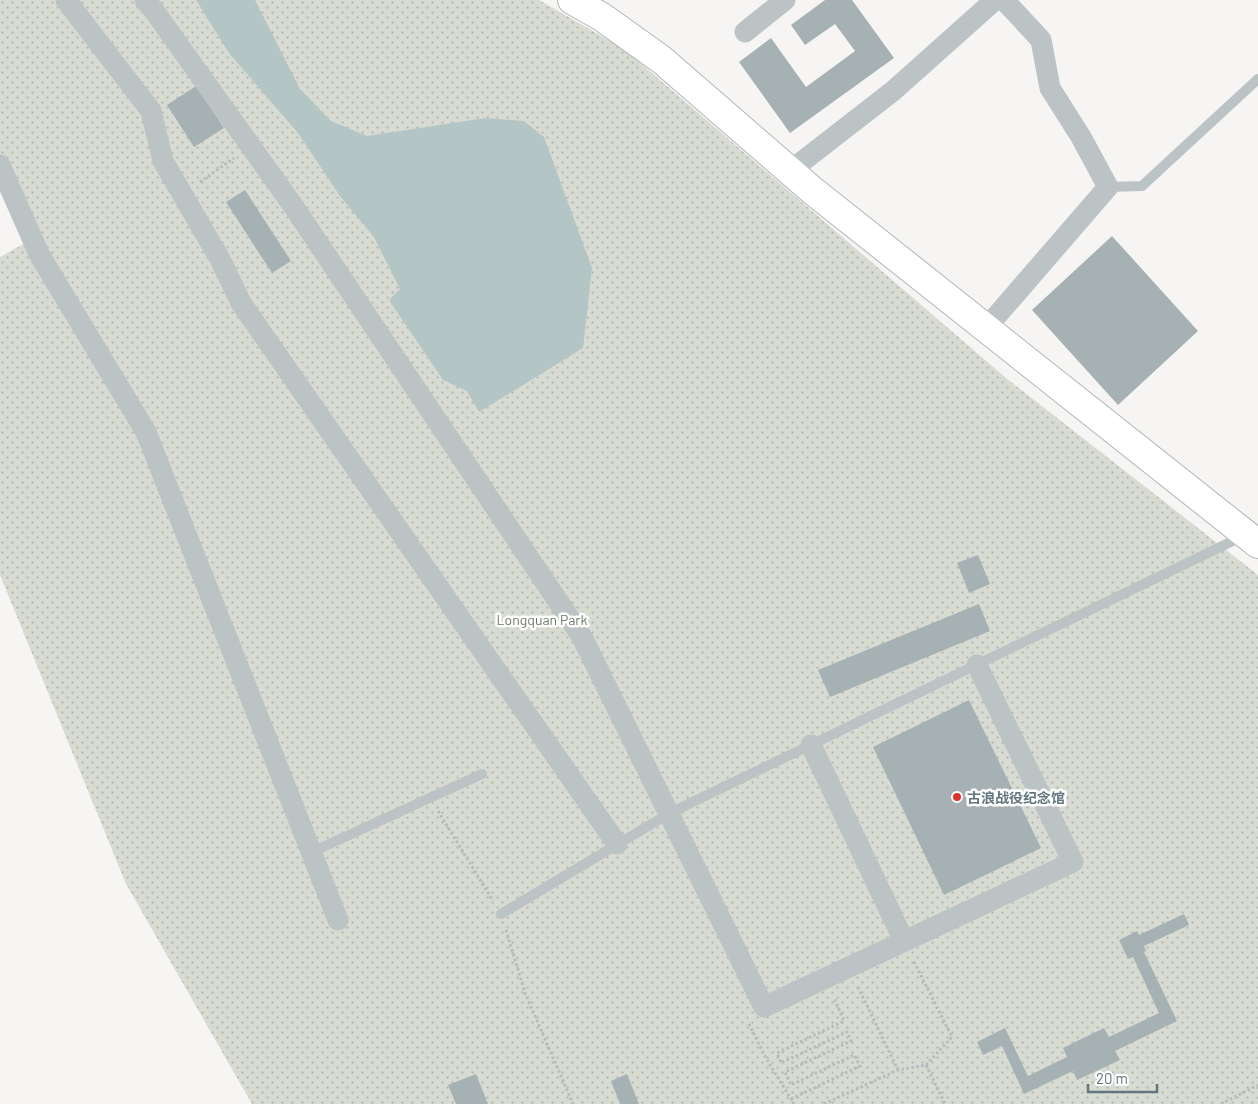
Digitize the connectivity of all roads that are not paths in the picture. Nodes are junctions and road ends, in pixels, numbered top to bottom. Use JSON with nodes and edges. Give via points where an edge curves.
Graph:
{"nodes":[{"id":1,"x":66,"y":0,"type":"edge"},
{"id":2,"x":145,"y":0,"type":"edge"},
{"id":3,"x":572,"y":0,"type":"edge"},
{"id":4,"x":785,"y":0,"type":"edge"},
{"id":5,"x":995,"y":0,"type":"edge"},
{"id":6,"x":1004,"y":0,"type":"edge"},
{"id":7,"x":602,"y":8,"type":"edge"},
{"id":8,"x":744,"y":32,"type":"dead end"},
{"id":9,"x":1258,"y":79,"type":"edge"},
{"id":10,"x":0,"y":165,"type":"edge"},
{"id":11,"x":790,"y":171,"type":"junction"},
{"id":12,"x":1108,"y":188,"type":"junction"},
{"id":13,"x":986,"y":328,"type":"junction"},
{"id":14,"x":1252,"y":539,"type":"edge"},
{"id":15,"x":977,"y":664,"type":"junction"},
{"id":16,"x":810,"y":745,"type":"junction"},
{"id":17,"x":482,"y":774,"type":"dead end"},
{"id":18,"x":670,"y":813,"type":"junction"},
{"id":19,"x":617,"y":844,"type":"junction"},
{"id":20,"x":312,"y":852,"type":"junction"},
{"id":21,"x":501,"y":914,"type":"road end"},
{"id":22,"x":338,"y":920,"type":"dead end"},
{"id":23,"x":904,"y":941,"type":"junction"}],
"edges":[{"from":1,"to":19,"type":"street","via":[[151,111],[163,161],[220,259],[241,303]]},
{"from":2,"to":18,"type":"street","via":[[294,207],[582,637]]},
{"from":3,"to":7,"type":"street"},
{"from":4,"to":8,"type":"street"},
{"from":5,"to":11,"type":"street","via":[[893,91]]},
{"from":6,"to":12,"type":"street","via":[[1042,40],[1050,88]]},
{"from":7,"to":11,"type":"street"},
{"from":9,"to":12,"type":"lane","via":[[1142,186]]},
{"from":10,"to":20,"type":"street","via":[[39,254],[146,432]]},
{"from":11,"to":13,"type":"street"},
{"from":12,"to":13,"type":"street"},
{"from":13,"to":14,"type":"street"},
{"from":14,"to":15,"type":"lane"},
{"from":15,"to":16,"type":"lane"},
{"from":15,"to":23,"type":"street","via":[[1073,862]]},
{"from":16,"to":18,"type":"lane"},
{"from":16,"to":23,"type":"street"},
{"from":17,"to":20,"type":"lane"},
{"from":18,"to":19,"type":"lane"},
{"from":18,"to":23,"type":"street","via":[[764,1007]]},
{"from":19,"to":21,"type":"lane"},
{"from":20,"to":22,"type":"street"}]}
